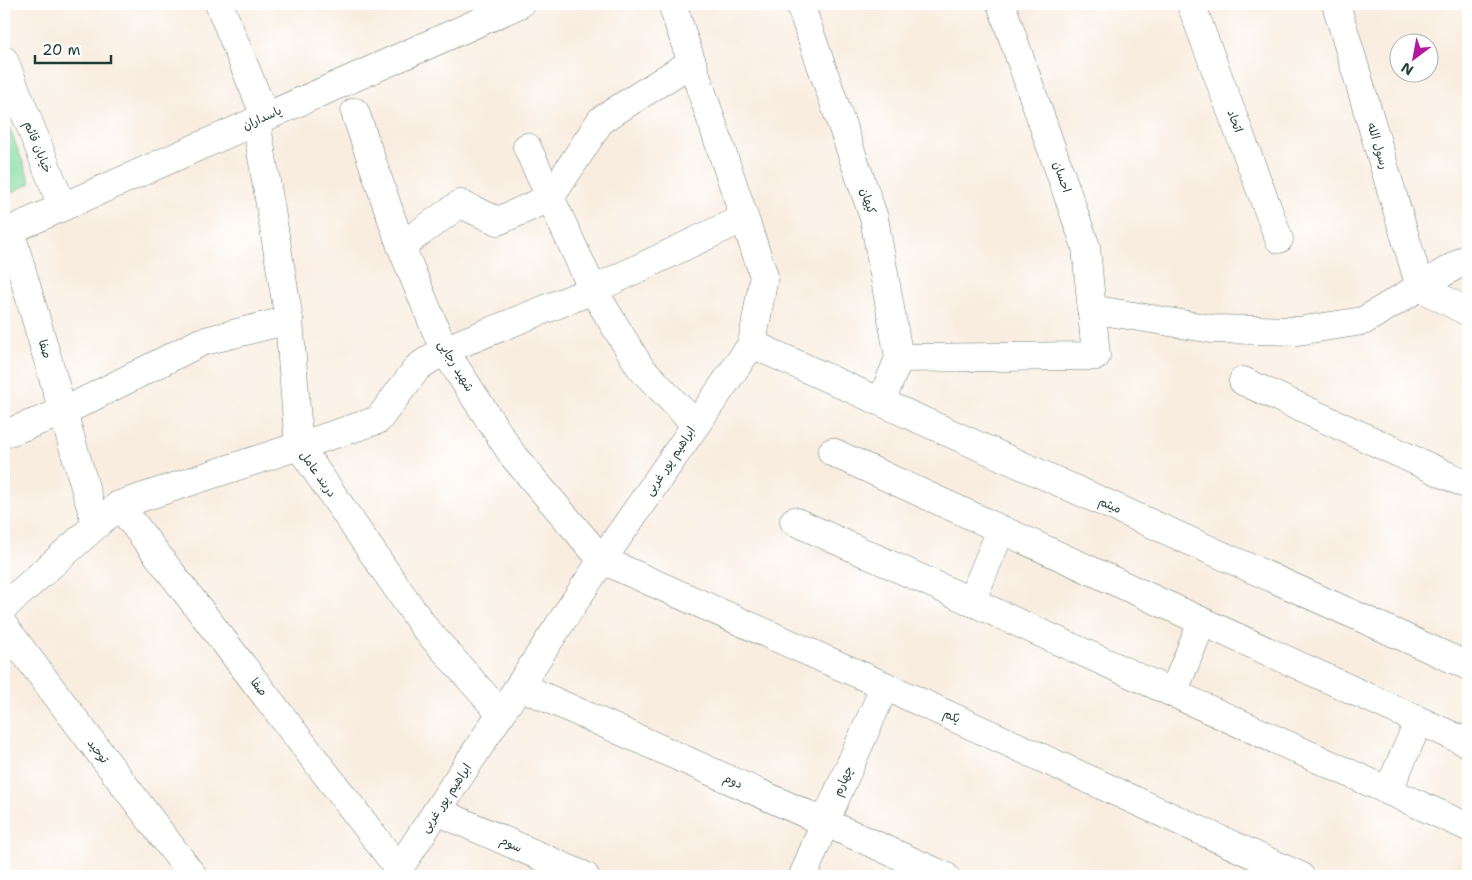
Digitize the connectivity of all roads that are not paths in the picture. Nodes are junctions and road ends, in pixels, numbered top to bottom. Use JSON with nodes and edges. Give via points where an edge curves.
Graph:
{"nodes":[{"id":1,"x":219,"y":4,"type":"edge"},
{"id":2,"x":520,"y":4,"type":"edge"},
{"id":3,"x":672,"y":4,"type":"edge"},
{"id":4,"x":800,"y":4,"type":"edge"},
{"id":5,"x":1001,"y":4,"type":"edge"},
{"id":6,"x":1191,"y":4,"type":"edge"},
{"id":7,"x":1336,"y":4,"type":"edge"},
{"id":8,"x":4,"y":60,"type":"edge"},
{"id":9,"x":692,"y":62,"type":"junction"},
{"id":10,"x":355,"y":112,"type":"dead end"},
{"id":11,"x":261,"y":118,"type":"junction"},
{"id":12,"x":527,"y":147,"type":"dead end"},
{"id":13,"x":550,"y":198,"type":"junction"},
{"id":14,"x":62,"y":206,"type":"junction"},
{"id":15,"x":744,"y":218,"type":"junction"},
{"id":16,"x":7,"y":231,"type":"edge"},
{"id":17,"x":1279,"y":239,"type":"dead end"},
{"id":18,"x":401,"y":246,"type":"junction"},
{"id":19,"x":1468,"y":258,"type":"edge"},
{"id":20,"x":1420,"y":287,"type":"junction"},
{"id":21,"x":593,"y":290,"type":"junction"},
{"id":22,"x":1092,"y":308,"type":"junction"},
{"id":23,"x":1468,"y":312,"type":"edge"},
{"id":24,"x":289,"y":320,"type":"junction"},
{"id":25,"x":752,"y":344,"type":"junction"},
{"id":26,"x":444,"y":350,"type":"junction"},
{"id":27,"x":899,"y":358,"type":"junction"},
{"id":28,"x":1243,"y":381,"type":"dead end"},
{"id":29,"x":881,"y":402,"type":"junction"},
{"id":30,"x":63,"y":412,"type":"junction"},
{"id":31,"x":695,"y":424,"type":"junction"},
{"id":32,"x":4,"y":434,"type":"edge"},
{"id":33,"x":299,"y":446,"type":"junction"},
{"id":34,"x":832,"y":452,"type":"dead end"},
{"id":35,"x":1468,"y":485,"type":"edge"},
{"id":36,"x":119,"y":505,"type":"junction"},
{"id":37,"x":794,"y":521,"type":"dead end"},
{"id":38,"x":96,"y":525,"type":"junction"},
{"id":39,"x":1001,"y":530,"type":"junction"},
{"id":40,"x":602,"y":560,"type":"junction"},
{"id":41,"x":971,"y":602,"type":"junction"},
{"id":42,"x":4,"y":607,"type":"edge"},
{"id":43,"x":1202,"y":622,"type":"junction"},
{"id":44,"x":4,"y":626,"type":"edge"},
{"id":45,"x":1468,"y":666,"type":"edge"},
{"id":46,"x":520,"y":686,"type":"junction"},
{"id":47,"x":885,"y":686,"type":"junction"},
{"id":48,"x":1173,"y":693,"type":"junction"},
{"id":49,"x":501,"y":714,"type":"junction"},
{"id":50,"x":1419,"y":721,"type":"junction"},
{"id":51,"x":1468,"y":743,"type":"edge"},
{"id":52,"x":1388,"y":791,"type":"junction"},
{"id":53,"x":437,"y":811,"type":"junction"},
{"id":54,"x":825,"y":822,"type":"junction"},
{"id":55,"x":1468,"y":828,"type":"edge"},
{"id":56,"x":396,"y":873,"type":"edge"},
{"id":57,"x":193,"y":876,"type":"edge"},
{"id":58,"x":585,"y":876,"type":"edge"},
{"id":59,"x":804,"y":876,"type":"edge"},
{"id":60,"x":945,"y":876,"type":"edge"},
{"id":61,"x":1300,"y":876,"type":"edge"}],
"edges":[{"from":1,"to":11,"type":"street","name":"دربند عامل"},
{"from":2,"to":11,"type":"street","name":"پاسداران"},
{"from":3,"to":9,"type":"street","name":"ابراهیم پور غربی"},
{"from":4,"to":27,"type":"street","name":"کیهان","via":[[874,218]]},
{"from":5,"to":22,"type":"street","name":"احسان","via":[[1086,247]]},
{"from":6,"to":17,"type":"street","name":"اتحاد"},
{"from":7,"to":20,"type":"street","name":"رسول الله"},
{"from":8,"to":14,"type":"street","name":"خیابان قائم"},
{"from":9,"to":13,"type":"street","via":[[601,120]]},
{"from":9,"to":15,"type":"street","name":"ابراهیم پور غربی"},
{"from":10,"to":18,"type":"street","name":"شهید رجایی"},
{"from":11,"to":14,"type":"street","name":"پاسداران"},
{"from":11,"to":24,"type":"street","name":"دربند عامل"},
{"from":12,"to":13,"type":"street"},
{"from":13,"to":18,"type":"street","via":[[498,221],[460,204]]},
{"from":13,"to":21,"type":"street"},
{"from":14,"to":16,"type":"street","name":"پاسداران"},
{"from":15,"to":21,"type":"street"},
{"from":15,"to":25,"type":"street","name":"ابراهیم پور غربی","via":[[764,276]]},
{"from":16,"to":30,"type":"street","name":"صفا"},
{"from":18,"to":26,"type":"street","name":"شهید رجایی"},
{"from":19,"to":20,"type":"street"},
{"from":20,"to":22,"type":"street","via":[[1363,321],[1298,331],[1212,329]]},
{"from":20,"to":23,"type":"street"},
{"from":21,"to":26,"type":"street"},
{"from":21,"to":31,"type":"street","via":[[640,367]]},
{"from":22,"to":27,"type":"street","name":"احسان","via":[[1096,356]]},
{"from":24,"to":30,"type":"street","via":[[201,342]]},
{"from":24,"to":33,"type":"street","name":"دربند عامل"},
{"from":25,"to":29,"type":"street","name":"میثم"},
{"from":25,"to":31,"type":"street","name":"ابراهیم پور غربی"},
{"from":26,"to":33,"type":"street","via":[[418,367],[378,420]]},
{"from":26,"to":40,"type":"street","name":"شهید رجایی","via":[[514,457]]},
{"from":27,"to":29,"type":"street"},
{"from":28,"to":35,"type":"street"},
{"from":29,"to":45,"type":"street","name":"میثم"},
{"from":30,"to":32,"type":"street"},
{"from":30,"to":38,"type":"street","name":"صفا"},
{"from":31,"to":40,"type":"street","name":"ابراهیم پور غربی"},
{"from":33,"to":36,"type":"street"},
{"from":33,"to":49,"type":"street","name":"دربند عامل","via":[[424,627]]},
{"from":34,"to":39,"type":"street"},
{"from":36,"to":38,"type":"street"},
{"from":36,"to":56,"type":"street","name":"صفا"},
{"from":37,"to":41,"type":"street"},
{"from":38,"to":42,"type":"street"},
{"from":39,"to":41,"type":"street"},
{"from":39,"to":43,"type":"street"},
{"from":40,"to":46,"type":"street","name":"ابراهیم پور غربی"},
{"from":40,"to":47,"type":"street","name":"یکم"},
{"from":41,"to":48,"type":"street"},
{"from":43,"to":48,"type":"street"},
{"from":43,"to":50,"type":"street"},
{"from":44,"to":57,"type":"street","name":"توحید"},
{"from":46,"to":49,"type":"street","name":"ابراهیم پور غربی"},
{"from":46,"to":54,"type":"street","name":"دوم"},
{"from":47,"to":54,"type":"street","name":"چهارم"},
{"from":47,"to":61,"type":"street","name":"یکم"},
{"from":48,"to":52,"type":"street"},
{"from":49,"to":53,"type":"street","name":"ابراهیم پور غربی"},
{"from":50,"to":51,"type":"street"},
{"from":50,"to":52,"type":"street"},
{"from":52,"to":55,"type":"street"},
{"from":53,"to":56,"type":"street","name":"ابراهیم پور غربی"},
{"from":53,"to":58,"type":"street","name":"سوم"},
{"from":54,"to":59,"type":"street","name":"چهارم"},
{"from":54,"to":60,"type":"street","name":"دوم"}]}
